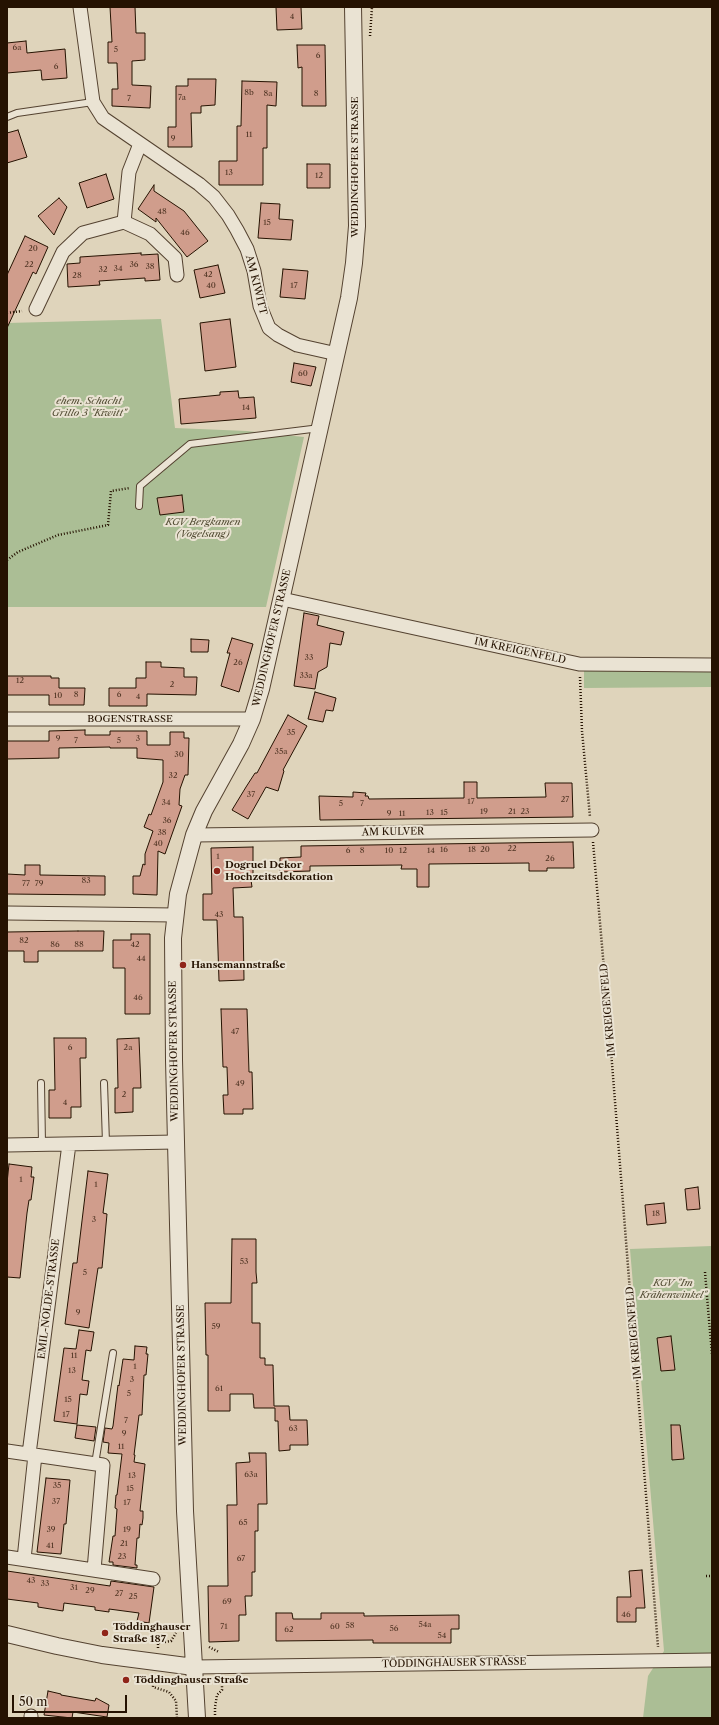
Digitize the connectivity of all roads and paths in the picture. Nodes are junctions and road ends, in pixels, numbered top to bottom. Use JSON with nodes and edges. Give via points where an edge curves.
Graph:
{"nodes":[{"id":1,"x":80,"y":7,"type":"edge"},
{"id":2,"x":353,"y":7,"type":"edge"},
{"id":3,"x":93,"y":102,"type":"junction"},
{"id":4,"x":7,"y":117,"type":"edge"},
{"id":5,"x":140,"y":144,"type":"junction"},
{"id":6,"x":124,"y":222,"type":"junction"},
{"id":7,"x":177,"y":275,"type":"dead end"},
{"id":8,"x":36,"y":309,"type":"dead end"},
{"id":9,"x":337,"y":354,"type":"junction"},
{"id":10,"x":320,"y":428,"type":"junction"},
{"id":11,"x":140,"y":486,"type":"junction"},
{"id":12,"x":139,"y":506,"type":"dead end"},
{"id":13,"x":7,"y":560,"type":"edge"},
{"id":14,"x":282,"y":599,"type":"junction"},
{"id":15,"x":579,"y":664,"type":"junction"},
{"id":16,"x":712,"y":665,"type":"edge"},
{"id":17,"x":7,"y":719,"type":"edge"},
{"id":18,"x":252,"y":719,"type":"junction"},
{"id":19,"x":592,"y":830,"type":"junction"},
{"id":20,"x":194,"y":835,"type":"junction"},
{"id":21,"x":7,"y":913,"type":"edge"},
{"id":22,"x":175,"y":915,"type":"junction"},
{"id":23,"x":41,"y":1083,"type":"dead end"},
{"id":24,"x":104,"y":1083,"type":"dead end"},
{"id":25,"x":176,"y":1142,"type":"junction"},
{"id":26,"x":106,"y":1143,"type":"junction"},
{"id":27,"x":42,"y":1144,"type":"junction"},
{"id":28,"x":69,"y":1144,"type":"junction"},
{"id":29,"x":7,"y":1145,"type":"edge"},
{"id":30,"x":705,"y":1272,"type":"dead end"},
{"id":31,"x":710,"y":1320,"type":"edge"},
{"id":32,"x":113,"y":1353,"type":"dead end"},
{"id":33,"x":712,"y":1354,"type":"edge"},
{"id":34,"x":7,"y":1451,"type":"edge"},
{"id":35,"x":32,"y":1454,"type":"junction"},
{"id":36,"x":95,"y":1464,"type":"junction"},
{"id":37,"x":7,"y":1557,"type":"edge"},
{"id":38,"x":24,"y":1560,"type":"junction"},
{"id":39,"x":94,"y":1570,"type":"junction"},
{"id":40,"x":706,"y":1576,"type":"dead end"},
{"id":41,"x":712,"y":1576,"type":"edge"},
{"id":42,"x":153,"y":1579,"type":"dead end"},
{"id":43,"x":7,"y":1634,"type":"edge"},
{"id":44,"x":207,"y":1644,"type":"dead end"},
{"id":45,"x":660,"y":1660,"type":"junction"},
{"id":46,"x":712,"y":1660,"type":"edge"},
{"id":47,"x":155,"y":1663,"type":"junction"},
{"id":48,"x":222,"y":1666,"type":"junction"},
{"id":49,"x":194,"y":1667,"type":"junction"},
{"id":50,"x":177,"y":1718,"type":"edge"},
{"id":51,"x":197,"y":1718,"type":"edge"},
{"id":52,"x":216,"y":1718,"type":"edge"}],
"edges":[{"from":1,"to":3,"type":"street","name":"AM KIWITT"},
{"from":2,"to":9,"type":"street","name":"WEDDINGHOFER STRASSE","via":[[357,226],[350,291]]},
{"from":3,"to":4,"type":"lane"},
{"from":3,"to":5,"type":"street","name":"AM KIWITT","via":[[103,118]]},
{"from":5,"to":6,"type":"street","via":[[129,172]]},
{"from":5,"to":9,"type":"street","name":"AM KIWITT","via":[[199,184],[214,197],[228,215],[247,249],[263,318],[269,328],[297,345]]},
{"from":6,"to":7,"type":"street","via":[[150,234],[175,258]]},
{"from":6,"to":8,"type":"street","via":[[82,233],[63,252]]},
{"from":9,"to":10,"type":"street","name":"WEDDINGHOFER STRASSE"},
{"from":10,"to":11,"type":"lane","via":[[190,444]]},
{"from":10,"to":14,"type":"street","name":"WEDDINGHOFER STRASSE"},
{"from":11,"to":12,"type":"lane"},
{"from":11,"to":13,"type":"path","via":[[110,491],[108,525],[58,535],[18,552]]},
{"from":14,"to":15,"type":"street","name":"IM KREIGENFELD"},
{"from":14,"to":18,"type":"street","name":"WEDDINGHOFER STRASSE"},
{"from":15,"to":16,"type":"street"},
{"from":15,"to":19,"type":"path","name":"IM KREIGENFELD","via":[[582,731]]},
{"from":17,"to":18,"type":"street","name":"BOGENSTRASSE"},
{"from":18,"to":20,"type":"street","name":"WEDDINGHOFER STRASSE"},
{"from":19,"to":20,"type":"street","name":"AM KULVER"},
{"from":19,"to":45,"type":"path","name":"IM KREIGENFELD"},
{"from":20,"to":22,"type":"street","name":"WEDDINGHOFER STRASSE","via":[[183,871]]},
{"from":21,"to":22,"type":"street"},
{"from":22,"to":25,"type":"street","name":"WEDDINGHOFER STRASSE","via":[[172,964]]},
{"from":23,"to":27,"type":"lane"},
{"from":24,"to":26,"type":"lane"},
{"from":25,"to":26,"type":"street"},
{"from":25,"to":49,"type":"street","name":"WEDDINGHOFER STRASSE","via":[[185,1511]]},
{"from":26,"to":28,"type":"street"},
{"from":27,"to":28,"type":"street"},
{"from":27,"to":29,"type":"street"},
{"from":28,"to":35,"type":"street","name":"EMIL-NOLDE-STRASSE"},
{"from":30,"to":31,"type":"path"},
{"from":31,"to":33,"type":"path"},
{"from":32,"to":36,"type":"lane"},
{"from":34,"to":35,"type":"street"},
{"from":35,"to":36,"type":"street"},
{"from":35,"to":38,"type":"street","name":"EMIL-NOLDE-STRASSE"},
{"from":36,"to":39,"type":"street","via":[[103,1465]]},
{"from":37,"to":38,"type":"street"},
{"from":38,"to":39,"type":"street"},
{"from":39,"to":42,"type":"street"},
{"from":40,"to":41,"type":"path"},
{"from":43,"to":47,"type":"street","name":"TÖDDINGHAUSER STRASSE","via":[[57,1646]]},
{"from":44,"to":48,"type":"path","via":[[210,1649],[221,1653]]},
{"from":45,"to":46,"type":"street","name":"TÖDDINGHAUSER STRASSE"},
{"from":45,"to":48,"type":"street","name":"TÖDDINGHAUSER STRASSE"},
{"from":47,"to":49,"type":"street","name":"TÖDDINGHAUSER STRASSE"},
{"from":47,"to":50,"type":"path","via":[[153,1687],[169,1692],[176,1701]]},
{"from":48,"to":49,"type":"street","name":"TÖDDINGHAUSER STRASSE"},
{"from":48,"to":52,"type":"path","via":[[222,1690],[217,1695]]},
{"from":49,"to":51,"type":"street","name":"WEDDINGHOFER STRASSE"}]}
